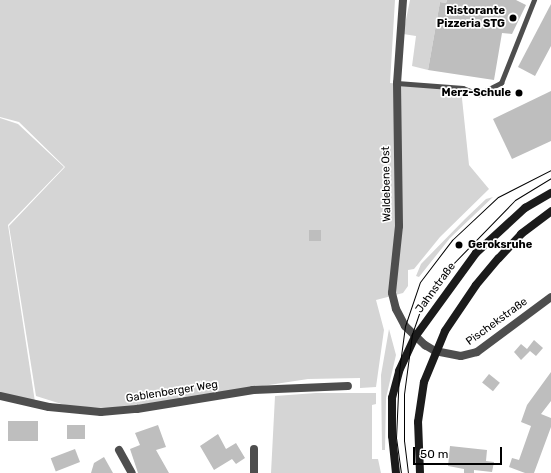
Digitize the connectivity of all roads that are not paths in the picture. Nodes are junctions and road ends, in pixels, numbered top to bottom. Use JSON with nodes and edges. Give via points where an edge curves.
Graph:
{"nodes":[{"id":1,"x":403,"y":0,"type":"edge"},
{"id":2,"x":534,"y":0,"type":"edge"},
{"id":3,"x":397,"y":83,"type":"junction"},
{"id":4,"x":551,"y":193,"type":"edge"},
{"id":5,"x":551,"y":211,"type":"edge"},
{"id":6,"x":551,"y":297,"type":"edge"},
{"id":7,"x":415,"y":337,"type":"junction"},
{"id":8,"x":435,"y":350,"type":"junction"},
{"id":9,"x":348,"y":386,"type":"dead end"},
{"id":10,"x":0,"y":396,"type":"edge"},
{"id":11,"x":254,"y":449,"type":"dead end"},
{"id":12,"x":119,"y":450,"type":"dead end"},
{"id":13,"x":132,"y":473,"type":"edge"},
{"id":14,"x":254,"y":473,"type":"edge"},
{"id":15,"x":396,"y":473,"type":"edge"},
{"id":16,"x":420,"y":473,"type":"edge"}],
"edges":[{"from":1,"to":3,"type":"street","name":"Waldebene Ost"},
{"from":2,"to":3,"type":"lane","via":[[500,83],[479,94],[463,88]]},
{"from":3,"to":7,"type":"street","name":"Waldebene Ost","via":[[399,226],[392,293],[405,326]]},
{"from":4,"to":7,"type":"main road","name":"Jahnstraße","via":[[525,208],[476,253]]},
{"from":5,"to":8,"type":"main road","via":[[521,234],[476,284],[455,314]]},
{"from":6,"to":8,"type":"street","name":"Pischekstraße","via":[[470,355],[455,356]]},
{"from":7,"to":8,"type":"street","name":"Waldebene Ost"},
{"from":7,"to":15,"type":"main road","via":[[399,371],[392,398],[392,436]]},
{"from":8,"to":16,"type":"main road","via":[[421,399]]},
{"from":9,"to":10,"type":"street","name":"Gablenberger Weg","via":[[254,390],[136,409],[101,412],[49,407]]},
{"from":11,"to":14,"type":"street"},
{"from":12,"to":13,"type":"street"}]}
